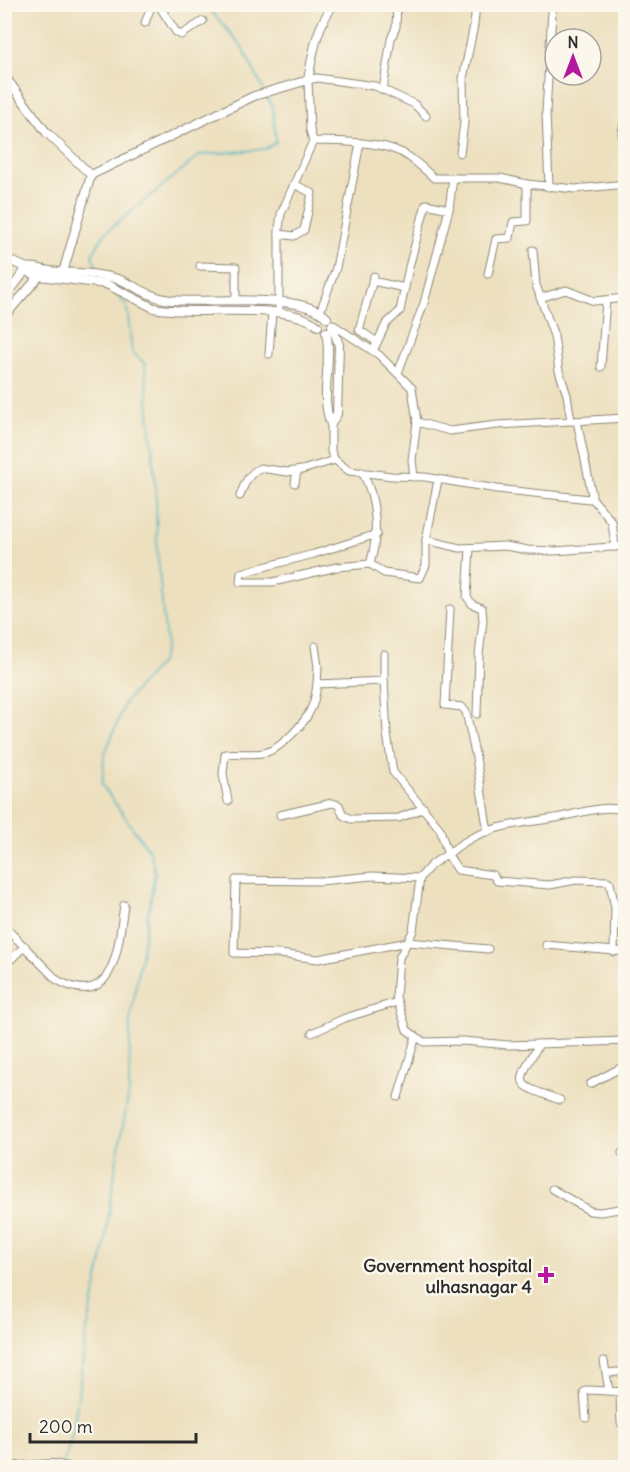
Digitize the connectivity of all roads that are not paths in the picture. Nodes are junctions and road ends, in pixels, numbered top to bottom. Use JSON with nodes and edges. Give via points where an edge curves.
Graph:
{"nodes":[{"id":1,"x":152,"y":4,"type":"edge"},
{"id":2,"x":158,"y":4,"type":"edge"},
{"id":3,"x":334,"y":4,"type":"edge"},
{"id":4,"x":397,"y":4,"type":"edge"},
{"id":5,"x":476,"y":4,"type":"edge"},
{"id":6,"x":552,"y":12,"type":"dead end"},
{"id":7,"x":203,"y":21,"type":"dead end"},
{"id":8,"x":145,"y":23,"type":"dead end"},
{"id":9,"x":4,"y":75,"type":"edge"},
{"id":10,"x":308,"y":80,"type":"junction"},
{"id":11,"x":383,"y":90,"type":"junction"},
{"id":12,"x":626,"y":113,"type":"edge"},
{"id":13,"x":426,"y":116,"type":"dead end"},
{"id":14,"x":313,"y":141,"type":"junction"},
{"id":15,"x":360,"y":143,"type":"junction"},
{"id":16,"x":460,"y":153,"type":"dead end"},
{"id":17,"x":626,"y":158,"type":"edge"},
{"id":18,"x":91,"y":175,"type":"junction"},
{"id":19,"x":453,"y":178,"type":"junction"},
{"id":20,"x":294,"y":184,"type":"junction"},
{"id":21,"x":527,"y":184,"type":"junction"},
{"id":22,"x":626,"y":184,"type":"edge"},
{"id":23,"x":549,"y":187,"type":"junction"},
{"id":24,"x":449,"y":208,"type":"junction"},
{"id":25,"x":279,"y":234,"type":"junction"},
{"id":26,"x":532,"y":250,"type":"dead end"},
{"id":27,"x":4,"y":258,"type":"edge"},
{"id":28,"x":200,"y":266,"type":"dead end"},
{"id":29,"x":27,"y":268,"type":"junction"},
{"id":30,"x":41,"y":273,"type":"junction"},
{"id":31,"x":488,"y":274,"type":"dead end"},
{"id":32,"x":62,"y":276,"type":"junction"},
{"id":33,"x":405,"y":288,"type":"junction"},
{"id":34,"x":540,"y":298,"type":"junction"},
{"id":35,"x":626,"y":298,"type":"edge"},
{"id":36,"x":4,"y":299,"type":"edge"},
{"id":37,"x":163,"y":299,"type":"junction"},
{"id":38,"x":606,"y":300,"type":"junction"},
{"id":39,"x":238,"y":301,"type":"junction"},
{"id":40,"x":279,"y":302,"type":"junction"},
{"id":41,"x":162,"y":309,"type":"junction"},
{"id":42,"x":241,"y":312,"type":"junction"},
{"id":43,"x":275,"y":313,"type":"junction"},
{"id":44,"x":4,"y":316,"type":"edge"},
{"id":45,"x":328,"y":322,"type":"junction"},
{"id":46,"x":377,"y":342,"type":"junction"},
{"id":47,"x":373,"y":351,"type":"junction"},
{"id":48,"x":269,"y":354,"type":"dead end"},
{"id":49,"x":601,"y":367,"type":"dead end"},
{"id":50,"x":398,"y":374,"type":"junction"},
{"id":51,"x":626,"y":418,"type":"edge"},
{"id":52,"x":574,"y":421,"type":"junction"},
{"id":53,"x":417,"y":422,"type":"junction"},
{"id":54,"x":331,"y":424,"type":"joint"},
{"id":55,"x":335,"y":460,"type":"junction"},
{"id":56,"x":297,"y":471,"type":"junction"},
{"id":57,"x":362,"y":472,"type":"junction"},
{"id":58,"x":414,"y":477,"type":"junction"},
{"id":59,"x":438,"y":480,"type":"junction"},
{"id":60,"x":295,"y":483,"type":"dead end"},
{"id":61,"x":240,"y":496,"type":"dead end"},
{"id":62,"x":592,"y":498,"type":"junction"},
{"id":63,"x":376,"y":534,"type":"junction"},
{"id":64,"x":426,"y":540,"type":"junction"},
{"id":65,"x":626,"y":546,"type":"edge"},
{"id":66,"x":615,"y":547,"type":"junction"},
{"id":67,"x":470,"y":548,"type":"junction"},
{"id":68,"x":370,"y":564,"type":"junction"},
{"id":69,"x":450,"y":609,"type":"dead end"},
{"id":70,"x":315,"y":646,"type":"dead end"},
{"id":71,"x":384,"y":654,"type":"dead end"},
{"id":72,"x":384,"y":681,"type":"junction"},
{"id":73,"x":317,"y":684,"type":"junction"},
{"id":74,"x":477,"y":714,"type":"dead end"},
{"id":75,"x":228,"y":801,"type":"dead end"},
{"id":76,"x":424,"y":808,"type":"junction"},
{"id":77,"x":626,"y":812,"type":"edge"},
{"id":78,"x":280,"y":815,"type":"dead end"},
{"id":79,"x":488,"y":832,"type":"junction"},
{"id":80,"x":448,"y":855,"type":"junction"},
{"id":81,"x":420,"y":878,"type":"junction"},
{"id":82,"x":124,"y":905,"type":"dead end"},
{"id":83,"x":4,"y":926,"type":"edge"},
{"id":84,"x":408,"y":942,"type":"junction"},
{"id":85,"x":546,"y":945,"type":"dead end"},
{"id":86,"x":26,"y":946,"type":"junction"},
{"id":87,"x":488,"y":949,"type":"dead end"},
{"id":88,"x":614,"y":952,"type":"junction"},
{"id":89,"x":626,"y":952,"type":"edge"},
{"id":90,"x":4,"y":966,"type":"edge"},
{"id":91,"x":397,"y":1002,"type":"junction"},
{"id":92,"x":312,"y":1034,"type":"dead end"},
{"id":93,"x":416,"y":1036,"type":"junction"},
{"id":94,"x":626,"y":1041,"type":"edge"},
{"id":95,"x":539,"y":1044,"type":"junction"},
{"id":96,"x":626,"y":1065,"type":"edge"},
{"id":97,"x":590,"y":1084,"type":"dead end"},
{"id":98,"x":398,"y":1097,"type":"dead end"},
{"id":99,"x":560,"y":1100,"type":"dead end"},
{"id":100,"x":552,"y":1189,"type":"dead end"},
{"id":101,"x":626,"y":1208,"type":"edge"},
{"id":102,"x":604,"y":1361,"type":"dead end"},
{"id":103,"x":617,"y":1372,"type":"dead end"},
{"id":104,"x":607,"y":1373,"type":"junction"},
{"id":105,"x":609,"y":1391,"type":"junction"},
{"id":106,"x":623,"y":1392,"type":"edge"},
{"id":107,"x":586,"y":1418,"type":"dead end"},
{"id":108,"x":621,"y":1423,"type":"dead end"},
{"id":109,"x":4,"y":1467,"type":"edge"},
{"id":110,"x":73,"y":1467,"type":"edge"}],
"edges":[{"from":1,"to":8,"type":"street"},
{"from":2,"to":7,"type":"street","via":[[182,35]]},
{"from":3,"to":10,"type":"street","via":[[315,41]]},
{"from":4,"to":11,"type":"street"},
{"from":5,"to":16,"type":"street","via":[[463,79]]},
{"from":6,"to":23,"type":"street","via":[[546,112]]},
{"from":9,"to":18,"type":"street","via":[[46,132]]},
{"from":10,"to":11,"type":"street","via":[[336,80]]},
{"from":10,"to":14,"type":"street"},
{"from":10,"to":18,"type":"street","via":[[254,96]]},
{"from":11,"to":13,"type":"street","via":[[414,104]]},
{"from":12,"to":17,"type":"street","via":[[622,133]]},
{"from":14,"to":15,"type":"street"},
{"from":14,"to":20,"type":"street"},
{"from":15,"to":19,"type":"street","via":[[408,156],[434,178]]},
{"from":15,"to":45,"type":"street"},
{"from":18,"to":32,"type":"street"},
{"from":19,"to":21,"type":"street","via":[[500,178]]},
{"from":19,"to":24,"type":"street"},
{"from":20,"to":25,"type":"street","via":[[281,214]]},
{"from":20,"to":25,"type":"street","via":[[312,193],[304,230],[294,236]]},
{"from":21,"to":23,"type":"street"},
{"from":21,"to":31,"type":"street","via":[[527,221],[513,222],[510,238],[496,239]]},
{"from":22,"to":23,"type":"street","via":[[575,189]]},
{"from":24,"to":33,"type":"street","via":[[426,204]]},
{"from":24,"to":50,"type":"street","via":[[424,303]]},
{"from":25,"to":40,"type":"street"},
{"from":26,"to":34,"type":"street"},
{"from":27,"to":29,"type":"street"},
{"from":28,"to":39,"type":"street","via":[[236,267]]},
{"from":29,"to":30,"type":"street","via":[[33,266]]},
{"from":29,"to":36,"type":"street"},
{"from":30,"to":32,"type":"street"},
{"from":30,"to":44,"type":"street"},
{"from":32,"to":37,"type":"street","via":[[107,276]]},
{"from":32,"to":41,"type":"street","via":[[106,284]]},
{"from":33,"to":46,"type":"street","via":[[400,311],[386,324]]},
{"from":33,"to":46,"type":"street","via":[[373,279],[359,330]]},
{"from":34,"to":38,"type":"street","via":[[566,290],[594,301]]},
{"from":34,"to":52,"type":"street","via":[[554,336],[559,371]]},
{"from":35,"to":38,"type":"street"},
{"from":37,"to":39,"type":"street"},
{"from":37,"to":41,"type":"street"},
{"from":38,"to":49,"type":"street"},
{"from":39,"to":40,"type":"street"},
{"from":39,"to":42,"type":"street"},
{"from":40,"to":43,"type":"street"},
{"from":40,"to":45,"type":"street","via":[[296,304]]},
{"from":41,"to":42,"type":"street"},
{"from":42,"to":43,"type":"street"},
{"from":43,"to":45,"type":"street","via":[[296,314],[318,326],[320,319]]},
{"from":43,"to":48,"type":"street"},
{"from":45,"to":47,"type":"street"},
{"from":45,"to":54,"type":"street","via":[[339,345],[337,414]]},
{"from":46,"to":47,"type":"street"},
{"from":47,"to":50,"type":"street"},
{"from":50,"to":53,"type":"street","via":[[412,388]]},
{"from":51,"to":52,"type":"street"},
{"from":52,"to":53,"type":"street","via":[[450,431]]},
{"from":52,"to":62,"type":"street"},
{"from":53,"to":58,"type":"street"},
{"from":54,"to":55,"type":"street","via":[[331,452]]},
{"from":55,"to":56,"type":"street"},
{"from":55,"to":57,"type":"street","via":[[349,471]]},
{"from":56,"to":60,"type":"street"},
{"from":56,"to":61,"type":"street","via":[[260,468],[248,478]]},
{"from":57,"to":58,"type":"street"},
{"from":57,"to":63,"type":"street","via":[[370,486]]},
{"from":58,"to":59,"type":"street"},
{"from":59,"to":62,"type":"street"},
{"from":59,"to":64,"type":"street"},
{"from":62,"to":66,"type":"street","via":[[613,524]]},
{"from":63,"to":68,"type":"street"},
{"from":63,"to":68,"type":"street","via":[[241,573],[240,582],[273,582]]},
{"from":64,"to":67,"type":"street"},
{"from":64,"to":68,"type":"street","via":[[426,565],[420,578],[384,573]]},
{"from":65,"to":66,"type":"street"},
{"from":66,"to":67,"type":"street","via":[[554,551],[505,546]]},
{"from":67,"to":74,"type":"street","via":[[467,597],[482,608],[483,621]]},
{"from":69,"to":79,"type":"street","via":[[445,705],[466,712]]},
{"from":70,"to":73,"type":"street"},
{"from":71,"to":72,"type":"street"},
{"from":72,"to":73,"type":"street"},
{"from":72,"to":76,"type":"street","via":[[393,772]]},
{"from":73,"to":75,"type":"street","via":[[307,717],[274,749],[224,755]]},
{"from":76,"to":78,"type":"street","via":[[399,818],[351,819],[332,803]]},
{"from":76,"to":80,"type":"street","via":[[440,829]]},
{"from":77,"to":79,"type":"street","via":[[617,808],[592,810],[505,825]]},
{"from":79,"to":80,"type":"street","via":[[464,842]]},
{"from":80,"to":81,"type":"street","via":[[432,862]]},
{"from":80,"to":88,"type":"street","via":[[458,870],[494,875],[497,881],[550,885],[576,880],[608,881],[615,908]]},
{"from":81,"to":84,"type":"street","via":[[416,921]]},
{"from":81,"to":84,"type":"street","via":[[237,880],[234,953],[318,959]]},
{"from":82,"to":86,"type":"street","via":[[118,944],[107,979],[100,986],[76,987],[57,980]]},
{"from":83,"to":86,"type":"street"},
{"from":84,"to":87,"type":"street"},
{"from":84,"to":91,"type":"street","via":[[399,958]]},
{"from":85,"to":88,"type":"street"},
{"from":86,"to":90,"type":"street"},
{"from":88,"to":89,"type":"street"},
{"from":91,"to":92,"type":"street","via":[[345,1018]]},
{"from":91,"to":93,"type":"street","via":[[407,1030]]},
{"from":93,"to":95,"type":"street","via":[[424,1042]]},
{"from":93,"to":98,"type":"street"},
{"from":94,"to":95,"type":"street"},
{"from":95,"to":99,"type":"street","via":[[522,1083]]},
{"from":96,"to":97,"type":"street"},
{"from":100,"to":101,"type":"street","via":[[590,1211]]},
{"from":102,"to":104,"type":"street"},
{"from":103,"to":104,"type":"street"},
{"from":104,"to":105,"type":"street"},
{"from":105,"to":106,"type":"street"},
{"from":105,"to":107,"type":"street","via":[[584,1392]]},
{"from":106,"to":108,"type":"street"},
{"from":109,"to":110,"type":"street"}]}
